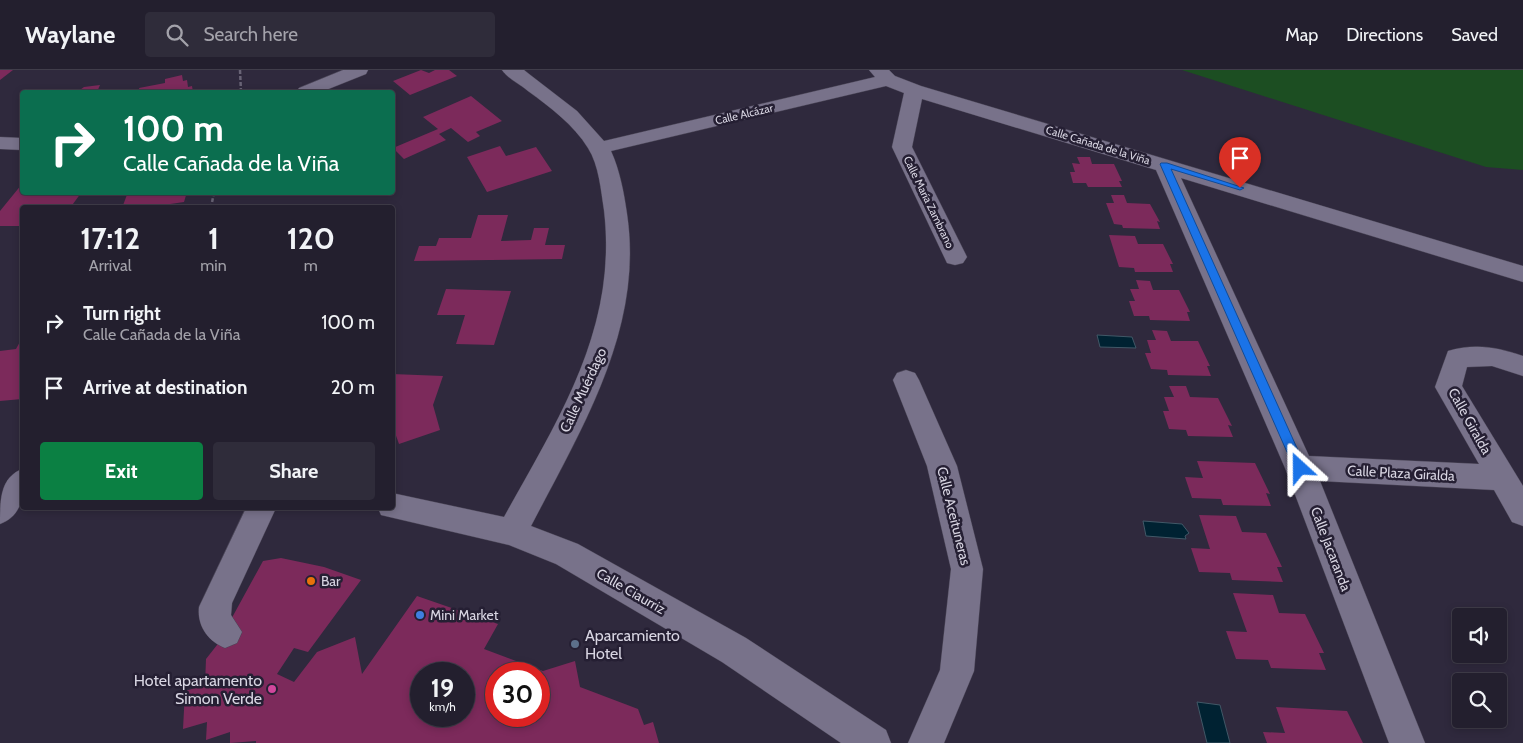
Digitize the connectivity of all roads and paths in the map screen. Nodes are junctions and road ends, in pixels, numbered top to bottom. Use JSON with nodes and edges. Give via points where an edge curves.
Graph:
{"nodes":[{"id":1,"x":240,"y":70,"type":"edge"},
{"id":2,"x":359,"y":70,"type":"edge"},
{"id":3,"x":511,"y":70,"type":"edge"},
{"id":4,"x":883,"y":75,"type":"edge"},
{"id":5,"x":241,"y":90,"type":"edge"},
{"id":6,"x":311,"y":90,"type":"edge"},
{"id":7,"x":914,"y":90,"type":"junction"},
{"id":8,"x":0,"y":143,"type":"edge"},
{"id":9,"x":20,"y":144,"type":"edge"},
{"id":10,"x":599,"y":148,"type":"junction"},
{"id":11,"x":1164,"y":164,"type":"junction"},
{"id":12,"x":955,"y":257,"type":"dead end"},
{"id":13,"x":1523,"y":274,"type":"edge"},
{"id":14,"x":1523,"y":366,"type":"edge"},
{"id":15,"x":906,"y":380,"type":"dead end"},
{"id":16,"x":1300,"y":468,"type":"junction"},
{"id":17,"x":1502,"y":478,"type":"junction"},
{"id":18,"x":20,"y":481,"type":"edge"},
{"id":19,"x":0,"y":482,"type":"edge"},
{"id":20,"x":20,"y":484,"type":"edge"},
{"id":21,"x":395,"y":507,"type":"edge"},
{"id":22,"x":260,"y":510,"type":"edge"},
{"id":23,"x":0,"y":511,"type":"edge"},
{"id":24,"x":1523,"y":513,"type":"edge"},
{"id":25,"x":512,"y":532,"type":"junction"},
{"id":26,"x":225,"y":632,"type":"dead end"},
{"id":27,"x":872,"y":743,"type":"edge"},
{"id":28,"x":926,"y":743,"type":"edge"},
{"id":29,"x":1407,"y":743,"type":"edge"}],
"edges":[{"from":1,"to":5,"type":"path"},
{"from":2,"to":6,"type":"street"},
{"from":3,"to":10,"type":"street","name":"Calle Muérdago","via":[[548,95]]},
{"from":4,"to":7,"type":"street","name":"Calle Cañada de la Viña"},
{"from":4,"to":10,"type":"street","name":"Calle Alcázar"},
{"from":7,"to":11,"type":"street","name":"Calle Cañada de la Viña"},
{"from":7,"to":12,"type":"street","name":"Calle María Zambrano","via":[[902,147]]},
{"from":8,"to":9,"type":"street"},
{"from":10,"to":25,"type":"street","name":"Calle Muérdago","via":[[617,215],[620,256],[613,315],[602,355]]},
{"from":11,"to":13,"type":"street","name":"Calle Cañada de la Viña"},
{"from":11,"to":16,"type":"street","name":"Calle Jacaranda"},
{"from":14,"to":17,"type":"street","name":"Calle Giralda","via":[[1493,356],[1457,358],[1448,386]]},
{"from":15,"to":28,"type":"street","name":"Calle Aceituneras","via":[[942,466],[967,569],[957,671]]},
{"from":16,"to":17,"type":"street","name":"Calle Plaza Giralda"},
{"from":16,"to":29,"type":"street","name":"Calle Jacaranda"},
{"from":17,"to":24,"type":"street","name":"Calle Giralda"},
{"from":18,"to":19,"type":"street"},
{"from":20,"to":23,"type":"street"},
{"from":21,"to":25,"type":"street","name":"Calle Ciaurriz"},
{"from":22,"to":26,"type":"street","via":[[216,602],[213,613],[216,623]]},
{"from":25,"to":27,"type":"street","name":"Calle Ciaurriz","via":[[567,554],[734,650]]}]}
